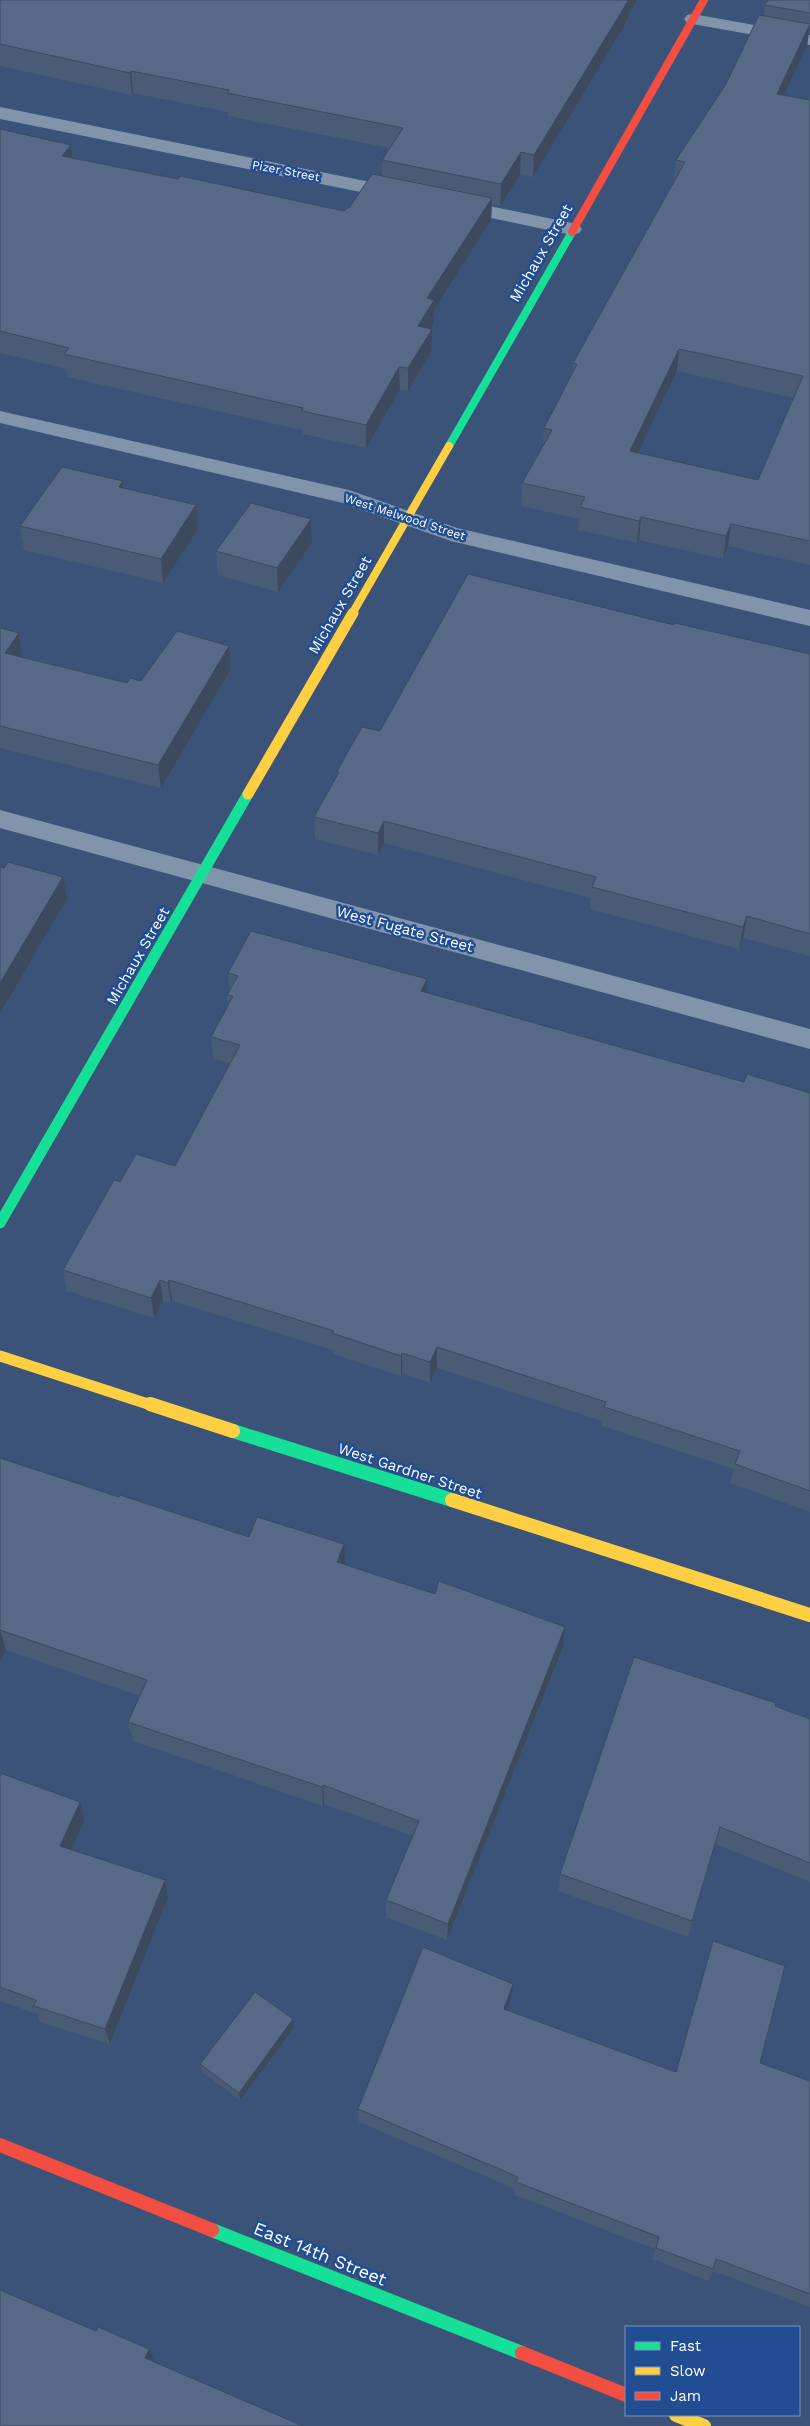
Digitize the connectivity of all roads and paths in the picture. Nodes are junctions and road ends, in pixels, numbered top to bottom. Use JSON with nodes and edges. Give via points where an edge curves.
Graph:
{"nodes":[{"id":1,"x":703,"y":0,"type":"edge"},
{"id":2,"x":693,"y":19,"type":"junction"},
{"id":3,"x":810,"y":40,"type":"edge"},
{"id":4,"x":0,"y":113,"type":"edge"},
{"id":5,"x":419,"y":198,"type":"edge"},
{"id":6,"x":438,"y":202,"type":"edge"},
{"id":7,"x":572,"y":229,"type":"junction"},
{"id":8,"x":0,"y":416,"type":"edge"},
{"id":9,"x":407,"y":520,"type":"junction"},
{"id":10,"x":810,"y":618,"type":"edge"},
{"id":11,"x":0,"y":819,"type":"edge"},
{"id":12,"x":203,"y":874,"type":"junction"},
{"id":13,"x":810,"y":1039,"type":"edge"},
{"id":14,"x":0,"y":1223,"type":"edge"},
{"id":15,"x":0,"y":1356,"type":"edge"},
{"id":16,"x":810,"y":1615,"type":"edge"},
{"id":17,"x":0,"y":2145,"type":"edge"},
{"id":18,"x":625,"y":2395,"type":"edge"},
{"id":19,"x":679,"y":2416,"type":"edge"},
{"id":20,"x":704,"y":2426,"type":"edge"}],
"edges":[{"from":1,"to":2,"type":"street","name":"Michaux Street"},
{"from":2,"to":3,"type":"street"},
{"from":2,"to":7,"type":"street","name":"Michaux Street"},
{"from":4,"to":5,"type":"street","name":"Pizer Street"},
{"from":6,"to":7,"type":"street"},
{"from":7,"to":9,"type":"street","name":"Michaux Street"},
{"from":8,"to":9,"type":"street","name":"West Melwood Street","via":[[349,498]]},
{"from":9,"to":10,"type":"street","name":"West Melwood Street","via":[[456,536]]},
{"from":9,"to":12,"type":"street","name":"Michaux Street"},
{"from":11,"to":12,"type":"street","name":"West Fugate Street"},
{"from":12,"to":13,"type":"street","name":"West Fugate Street"},
{"from":12,"to":14,"type":"street","name":"Michaux Street"},
{"from":15,"to":16,"type":"street","name":"West Gardner Street"},
{"from":17,"to":18,"type":"street","name":"East 14th Street"},
{"from":19,"to":20,"type":"street"}]}
